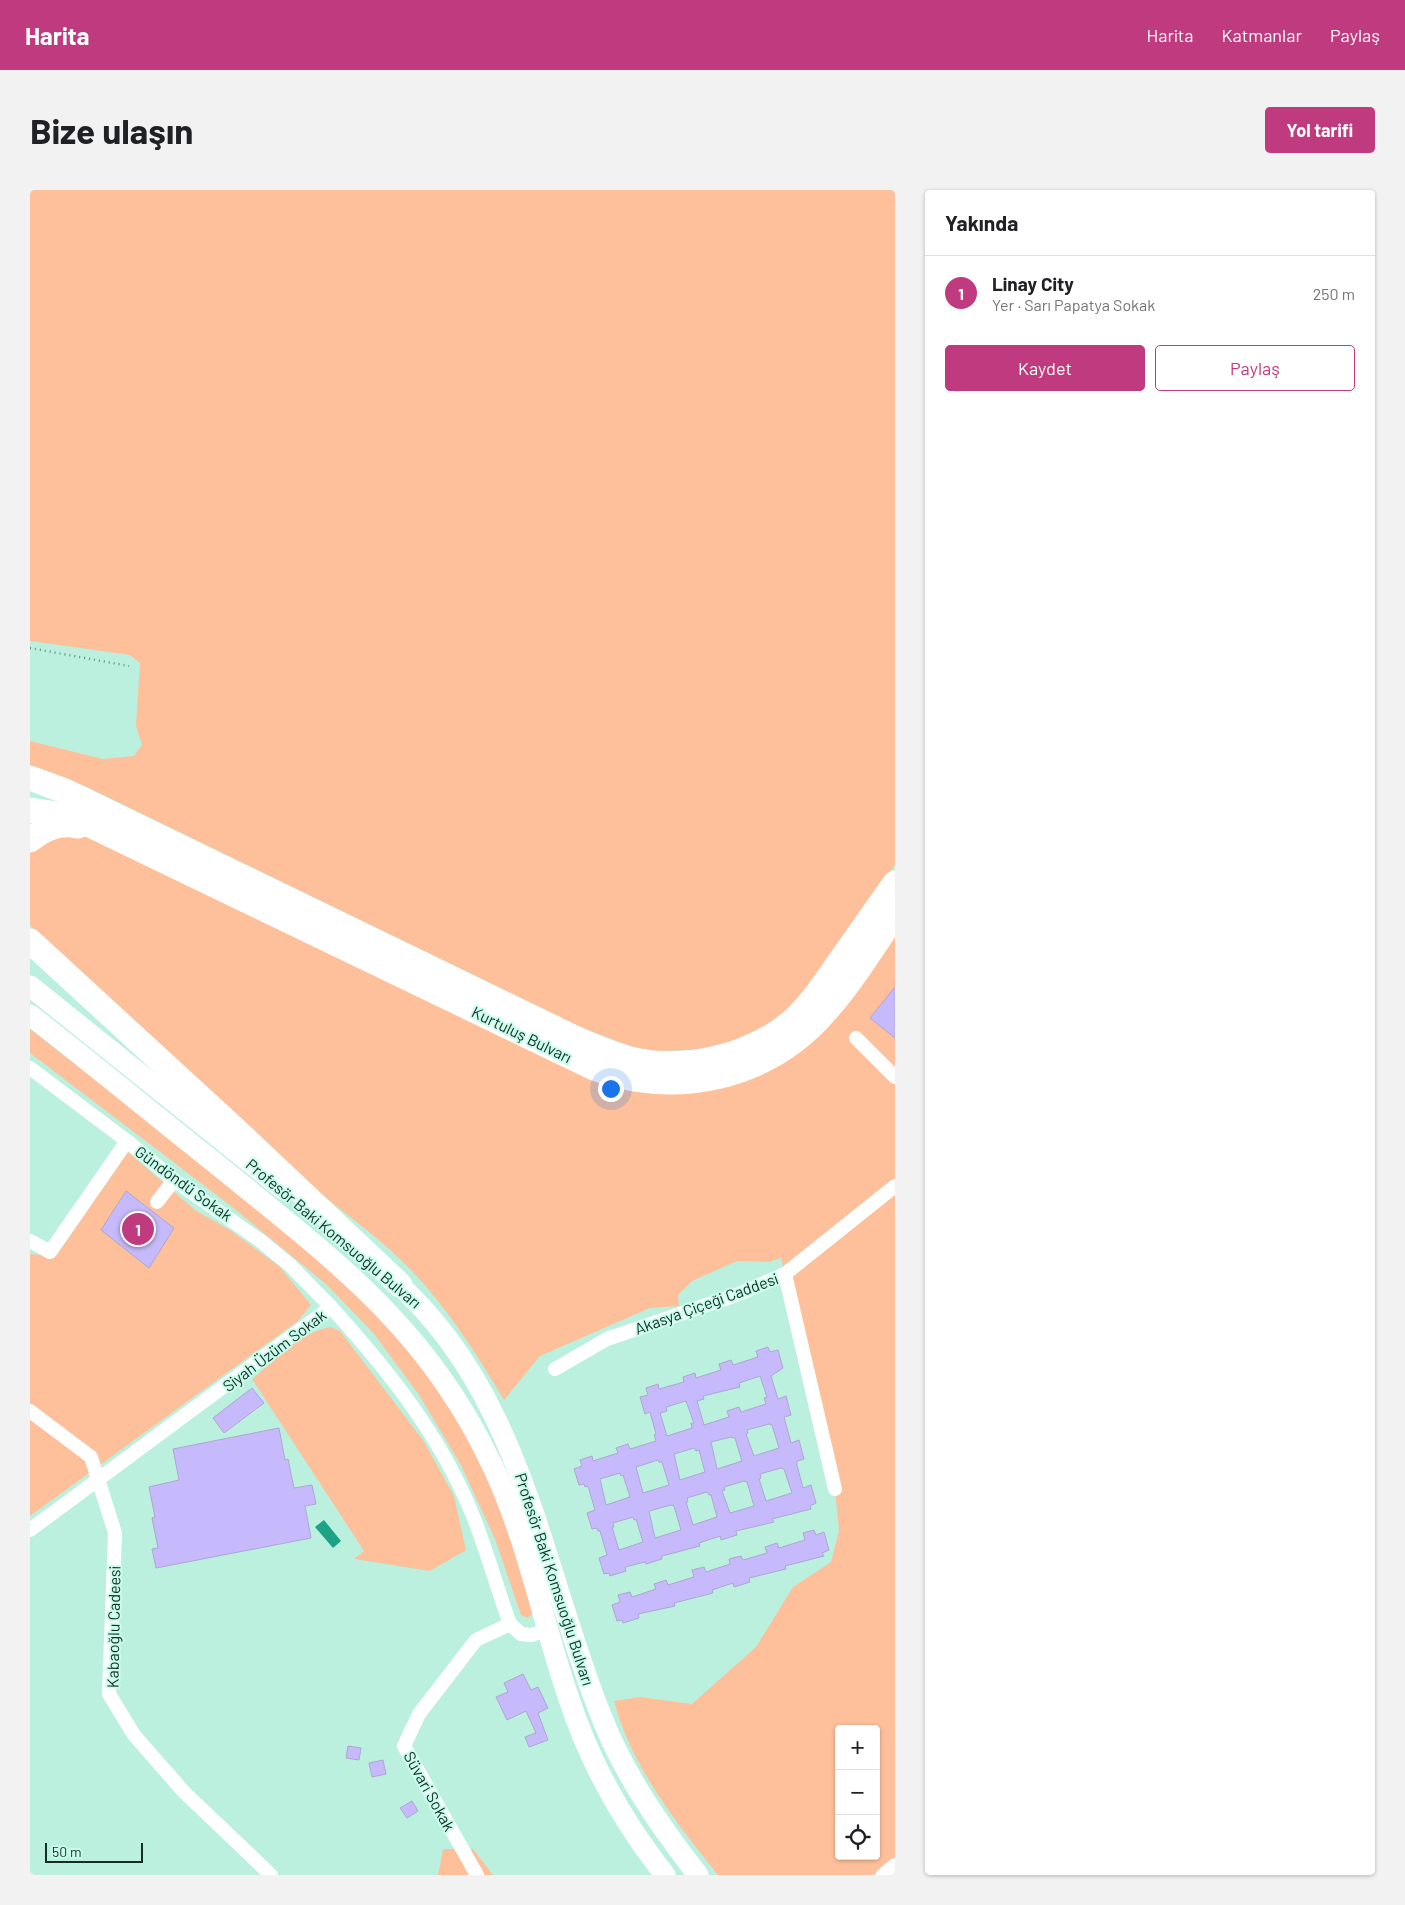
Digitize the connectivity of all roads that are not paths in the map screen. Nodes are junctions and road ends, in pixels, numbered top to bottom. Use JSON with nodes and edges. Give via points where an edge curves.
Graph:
{"nodes":[{"id":1,"x":30,"y":778,"type":"edge"},
{"id":2,"x":30,"y":795,"type":"edge"},
{"id":3,"x":30,"y":810,"type":"edge"},
{"id":4,"x":119,"y":828,"type":"junction"},
{"id":5,"x":30,"y":840,"type":"edge"},
{"id":6,"x":895,"y":883,"type":"edge"},
{"id":7,"x":895,"y":915,"type":"edge"},
{"id":8,"x":30,"y":941,"type":"edge"},
{"id":9,"x":30,"y":986,"type":"edge"},
{"id":10,"x":30,"y":1016,"type":"edge"},
{"id":11,"x":856,"y":1038,"type":"dead end"},
{"id":12,"x":30,"y":1068,"type":"edge"},
{"id":13,"x":895,"y":1077,"type":"edge"},
{"id":14,"x":127,"y":1141,"type":"junction"},
{"id":15,"x":174,"y":1180,"type":"junction"},
{"id":16,"x":895,"y":1186,"type":"edge"},
{"id":17,"x":157,"y":1202,"type":"dead end"},
{"id":18,"x":30,"y":1241,"type":"edge"},
{"id":19,"x":785,"y":1274,"type":"junction"},
{"id":20,"x":400,"y":1285,"type":"junction"},
{"id":21,"x":331,"y":1307,"type":"junction"},
{"id":22,"x":555,"y":1369,"type":"dead end"},
{"id":23,"x":30,"y":1411,"type":"edge"},
{"id":24,"x":99,"y":1480,"type":"junction"},
{"id":25,"x":835,"y":1489,"type":"dead end"},
{"id":26,"x":30,"y":1530,"type":"edge"},
{"id":27,"x":510,"y":1624,"type":"junction"},
{"id":28,"x":548,"y":1629,"type":"junction"},
{"id":29,"x":895,"y":1865,"type":"edge"},
{"id":30,"x":271,"y":1875,"type":"edge"},
{"id":31,"x":477,"y":1875,"type":"edge"},
{"id":32,"x":665,"y":1875,"type":"edge"},
{"id":33,"x":698,"y":1875,"type":"edge"},
{"id":34,"x":883,"y":1875,"type":"edge"}],
"edges":[{"from":1,"to":4,"type":"highway","via":[[65,791]]},
{"from":2,"to":4,"type":"highway","via":[[67,800]]},
{"from":3,"to":4,"type":"highway"},
{"from":4,"to":5,"type":"highway","via":[[67,824],[47,828]]},
{"from":4,"to":6,"type":"highway","name":"Kurtuluş Bulvarı","via":[[581,1041],[617,1055],[652,1063],[683,1063],[721,1057],[763,1040],[790,1023],[826,981]]},
{"from":4,"to":7,"type":"highway","name":"Kurtuluş Bulvarı","via":[[594,1068],[650,1082],[698,1081],[729,1074],[745,1070],[786,1048],[826,1012]]},
{"from":8,"to":20,"type":"highway"},
{"from":9,"to":20,"type":"main road","name":"Profesör Baki Komsuoğlu Bulvarı"},
{"from":10,"to":28,"type":"main road","name":"Profesör Baki Komsuoğlu Bulvarı","via":[[325,1251],[401,1324],[460,1403],[493,1468],[515,1524]]},
{"from":11,"to":13,"type":"street"},
{"from":12,"to":14,"type":"street","name":"Gündöndü Sokak"},
{"from":14,"to":15,"type":"street","name":"Gündöndü Sokak"},
{"from":14,"to":18,"type":"street","via":[[50,1252]]},
{"from":15,"to":17,"type":"street"},
{"from":15,"to":21,"type":"street","name":"Gündöndü Sokak","via":[[262,1242]]},
{"from":16,"to":19,"type":"street","name":"Akasya Çiçeği Caddesi"},
{"from":19,"to":22,"type":"street","name":"Akasya Çiçeği Caddesi","via":[[740,1294],[607,1339]]},
{"from":19,"to":25,"type":"street"},
{"from":20,"to":33,"type":"main road","name":"Profesör Baki Komsuoğlu Bulvarı","via":[[419,1303],[464,1360],[500,1423],[531,1501],[587,1679],[612,1741],[650,1809]]},
{"from":21,"to":24,"type":"street","name":"Siyah Üzüm Sokak"},
{"from":21,"to":27,"type":"street","name":"Siyah Üzüm Sokak","via":[[411,1402],[444,1456],[473,1515]]},
{"from":23,"to":24,"type":"street","name":"Kabaoğlu Cadeesi","via":[[92,1457]]},
{"from":24,"to":26,"type":"street","name":"Siyah Üzüm Sokak"},
{"from":24,"to":30,"type":"street","name":"Kabaoğlu Cadeesi","via":[[115,1533],[109,1694],[134,1735],[184,1792]]},
{"from":27,"to":28,"type":"street","via":[[521,1634],[532,1635]]},
{"from":27,"to":31,"type":"street","name":"Süvari Sokak","via":[[476,1640],[419,1714],[404,1746]]},
{"from":28,"to":32,"type":"main road","name":"Profesör Baki Komsuoğlu Bulvarı","via":[[568,1697],[595,1764],[612,1796]]},
{"from":29,"to":34,"type":"street"}]}
